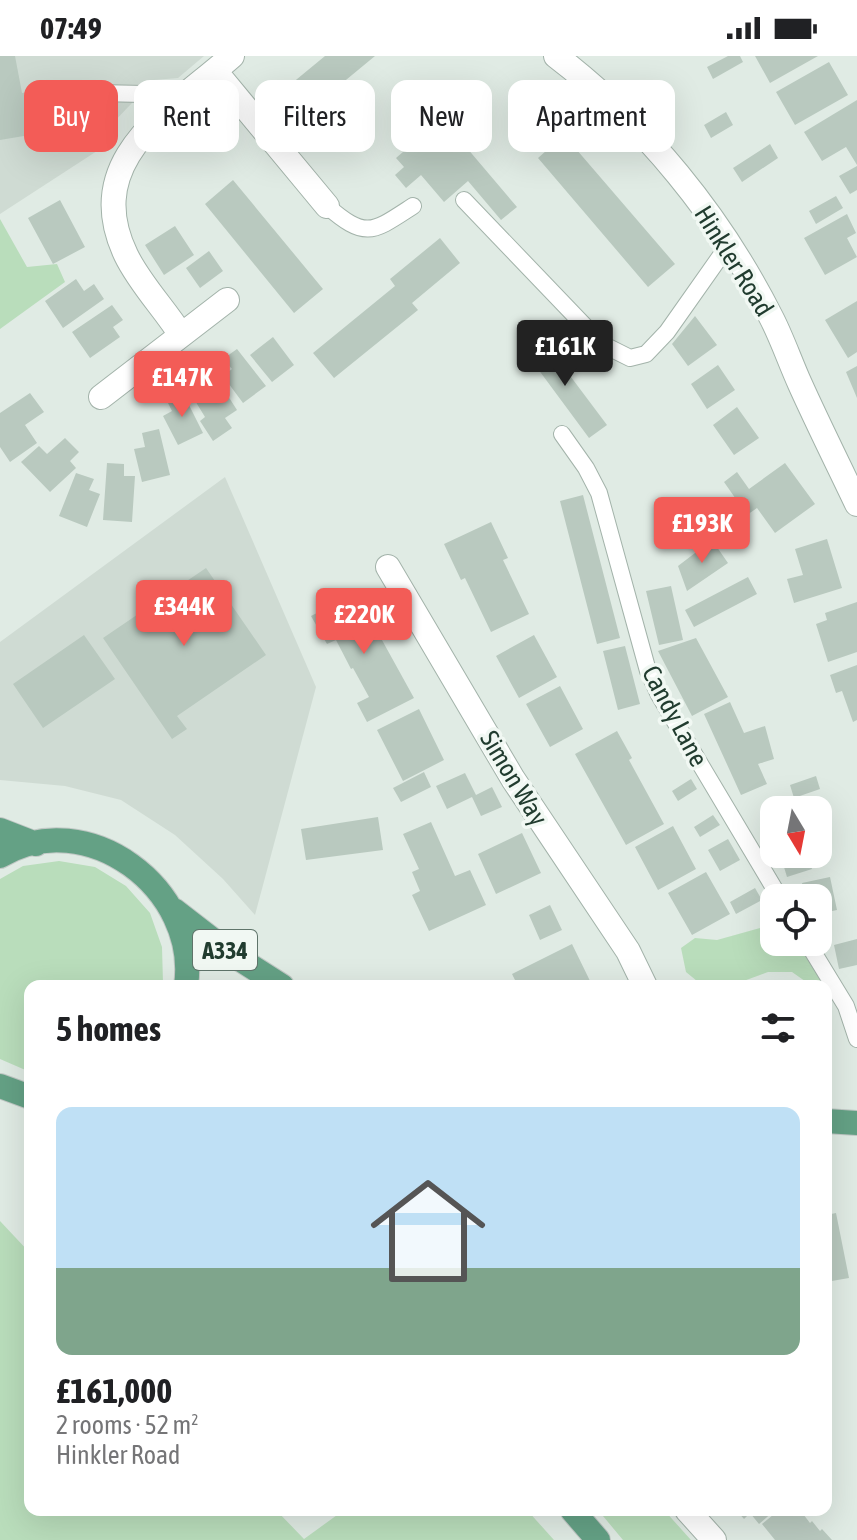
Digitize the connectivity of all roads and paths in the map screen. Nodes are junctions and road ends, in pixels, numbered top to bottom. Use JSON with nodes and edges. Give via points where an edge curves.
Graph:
{"nodes":[{"id":1,"x":556,"y":56,"type":"edge"},
{"id":2,"x":224,"y":64,"type":"edge"},
{"id":3,"x":204,"y":80,"type":"edge"},
{"id":4,"x":134,"y":145,"type":"edge"},
{"id":5,"x":464,"y":200,"type":"dead end"},
{"id":6,"x":327,"y":206,"type":"joint"},
{"id":7,"x":413,"y":206,"type":"dead end"},
{"id":8,"x":729,"y":244,"type":"junction"},
{"id":9,"x":227,"y":300,"type":"dead end"},
{"id":10,"x":181,"y":335,"type":"junction"},
{"id":11,"x":101,"y":397,"type":"dead end"},
{"id":12,"x":562,"y":434,"type":"dead end"},
{"id":13,"x":857,"y":504,"type":"edge"},
{"id":14,"x":388,"y":567,"type":"dead end"},
{"id":15,"x":0,"y":830,"type":"edge"},
{"id":16,"x":36,"y":844,"type":"junction"},
{"id":17,"x":0,"y":856,"type":"edge"},
{"id":18,"x":772,"y":884,"type":"edge"},
{"id":19,"x":172,"y":909,"type":"junction"},
{"id":20,"x":816,"y":956,"type":"edge"},
{"id":21,"x":187,"y":980,"type":"edge"},
{"id":22,"x":273,"y":980,"type":"edge"},
{"id":23,"x":642,"y":980,"type":"edge"},
{"id":24,"x":830,"y":980,"type":"edge"},
{"id":25,"x":832,"y":983,"type":"edge"},
{"id":26,"x":857,"y":1039,"type":"edge"},
{"id":27,"x":0,"y":1086,"type":"edge"},
{"id":28,"x":24,"y":1096,"type":"edge"},
{"id":29,"x":24,"y":1099,"type":"edge"},
{"id":30,"x":0,"y":1105,"type":"edge"},
{"id":31,"x":832,"y":1121,"type":"edge"},
{"id":32,"x":857,"y":1123,"type":"edge"},
{"id":33,"x":577,"y":1516,"type":"edge"},
{"id":34,"x":692,"y":1516,"type":"edge"},
{"id":35,"x":598,"y":1540,"type":"edge"},
{"id":36,"x":714,"y":1540,"type":"edge"}],
"edges":[{"from":1,"to":8,"type":"street","name":"Hinkler Road","via":[[616,106],[664,157]]},
{"from":2,"to":3,"type":"street"},
{"from":2,"to":6,"type":"street"},
{"from":4,"to":10,"type":"street","via":[[112,200],[114,227],[127,258]]},
{"from":5,"to":8,"type":"lane","via":[[602,344],[630,358],[646,354],[667,332]]},
{"from":6,"to":7,"type":"lane","via":[[362,230],[379,228]]},
{"from":8,"to":13,"type":"street","name":"Hinkler Road","via":[[772,318]]},
{"from":9,"to":10,"type":"street"},
{"from":10,"to":11,"type":"street"},
{"from":12,"to":18,"type":"lane","name":"Candy Lane","via":[[599,493],[659,695]]},
{"from":14,"to":23,"type":"street","name":"Simon Way","via":[[513,779],[620,938]]},
{"from":15,"to":16,"type":"main road"},
{"from":16,"to":17,"type":"main road"},
{"from":16,"to":19,"type":"main road","via":[[63,842],[115,854],[138,868]]},
{"from":19,"to":21,"type":"main road","via":[[184,940]]},
{"from":19,"to":22,"type":"main road","number":"A334"},
{"from":20,"to":24,"type":"lane"},
{"from":25,"to":26,"type":"lane"},
{"from":27,"to":28,"type":"main road"},
{"from":29,"to":30,"type":"main road"},
{"from":31,"to":32,"type":"main road"},
{"from":33,"to":35,"type":"main road"},
{"from":34,"to":36,"type":"street"}]}
